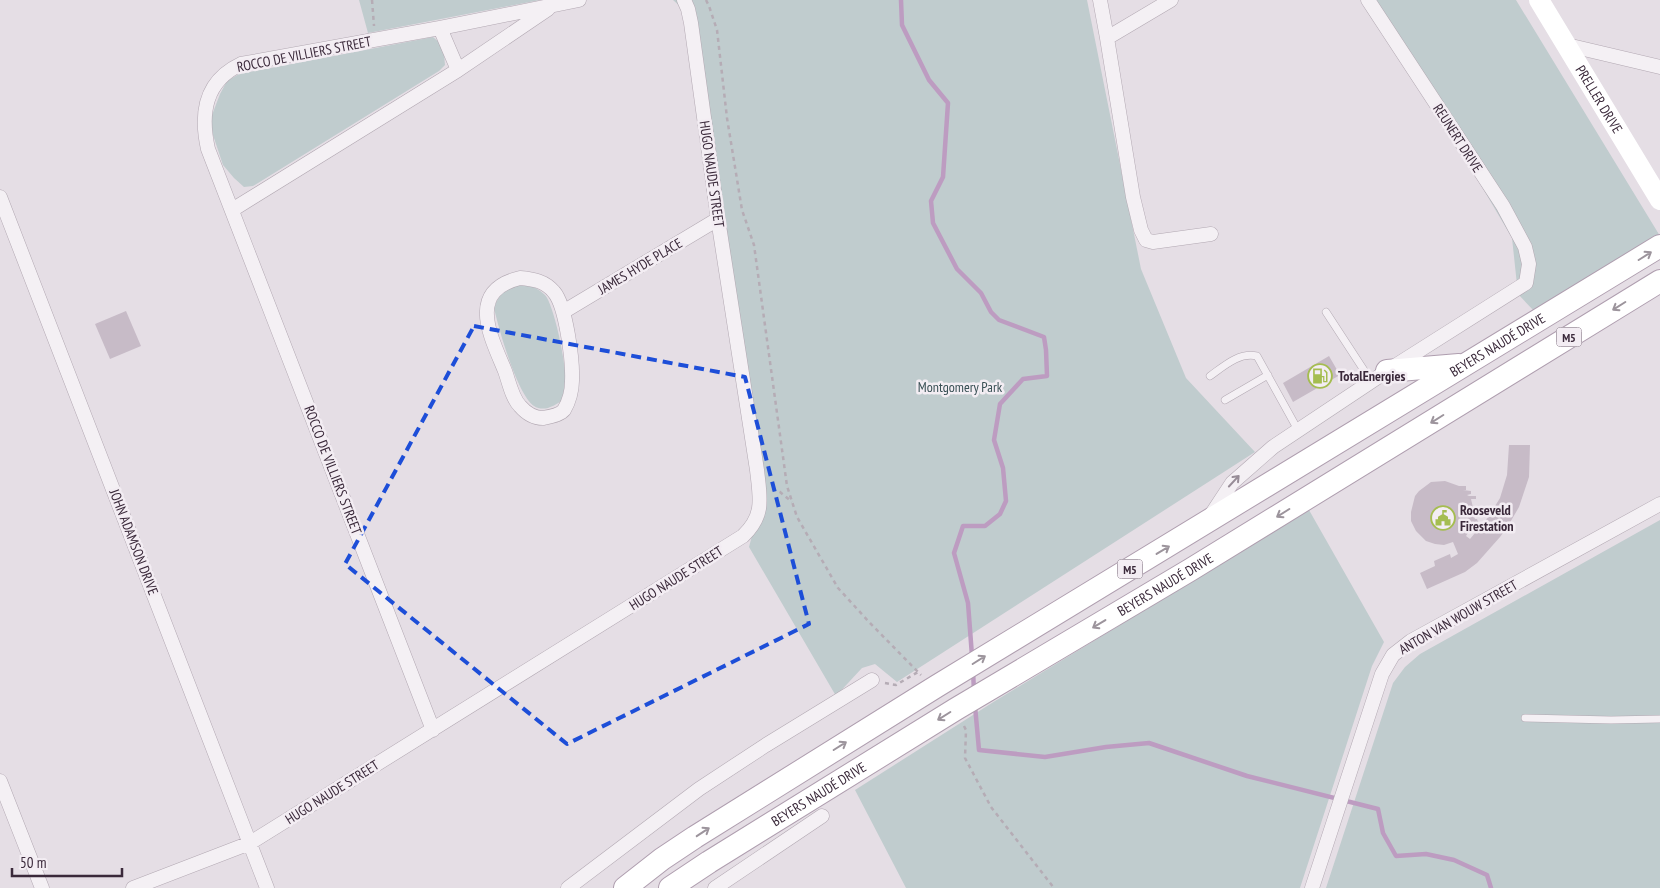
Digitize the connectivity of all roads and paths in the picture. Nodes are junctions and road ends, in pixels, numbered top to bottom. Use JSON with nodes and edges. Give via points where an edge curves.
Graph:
{"nodes":[{"id":1,"x":372,"y":0,"type":"edge"},
{"id":2,"x":579,"y":0,"type":"edge"},
{"id":3,"x":684,"y":0,"type":"edge"},
{"id":4,"x":706,"y":0,"type":"edge"},
{"id":5,"x":1100,"y":0,"type":"edge"},
{"id":6,"x":1171,"y":0,"type":"edge"},
{"id":7,"x":1368,"y":0,"type":"edge"},
{"id":8,"x":1539,"y":0,"type":"edge"},
{"id":9,"x":553,"y":6,"type":"junction"},
{"id":10,"x":440,"y":28,"type":"junction"},
{"id":11,"x":1107,"y":38,"type":"junction"},
{"id":12,"x":376,"y":40,"type":"junction"},
{"id":13,"x":1567,"y":45,"type":"junction"},
{"id":14,"x":1660,"y":67,"type":"edge"},
{"id":15,"x":458,"y":70,"type":"junction"},
{"id":16,"x":0,"y":197,"type":"edge"},
{"id":17,"x":1660,"y":200,"type":"edge"},
{"id":18,"x":232,"y":210,"type":"junction"},
{"id":19,"x":718,"y":219,"type":"junction"},
{"id":20,"x":1211,"y":234,"type":"dead end"},
{"id":21,"x":1660,"y":246,"type":"edge"},
{"id":22,"x":1660,"y":281,"type":"edge"},
{"id":23,"x":1526,"y":283,"type":"joint"},
{"id":24,"x":563,"y":312,"type":"junction"},
{"id":25,"x":1326,"y":312,"type":"dead end"},
{"id":26,"x":1465,"y":364,"type":"junction"},
{"id":27,"x":1268,"y":375,"type":"junction"},
{"id":28,"x":1210,"y":376,"type":"dead end"},
{"id":29,"x":1379,"y":376,"type":"junction"},
{"id":30,"x":1225,"y":400,"type":"dead end"},
{"id":31,"x":1387,"y":412,"type":"junction"},
{"id":32,"x":1298,"y":430,"type":"junction"},
{"id":33,"x":1404,"y":440,"type":"junction"},
{"id":34,"x":1291,"y":471,"type":"junction"},
{"id":35,"x":758,"y":484,"type":"junction"},
{"id":36,"x":1307,"y":498,"type":"junction"},
{"id":37,"x":793,"y":504,"type":"junction"},
{"id":38,"x":1660,"y":504,"type":"edge"},
{"id":39,"x":1207,"y":522,"type":"junction"},
{"id":40,"x":918,"y":672,"type":"junction"},
{"id":41,"x":872,"y":680,"type":"joint"},
{"id":42,"x":937,"y":686,"type":"junction"},
{"id":43,"x":956,"y":709,"type":"junction"},
{"id":44,"x":1525,"y":718,"type":"dead end"},
{"id":45,"x":1660,"y":718,"type":"edge"},
{"id":46,"x":433,"y":730,"type":"junction"},
{"id":47,"x":0,"y":782,"type":"edge"},
{"id":48,"x":822,"y":816,"type":"dead end"},
{"id":49,"x":250,"y":844,"type":"junction"},
{"id":50,"x":42,"y":888,"type":"edge"},
{"id":51,"x":134,"y":888,"type":"edge"},
{"id":52,"x":267,"y":888,"type":"edge"},
{"id":53,"x":568,"y":888,"type":"edge"},
{"id":54,"x":625,"y":888,"type":"edge"},
{"id":55,"x":670,"y":888,"type":"edge"},
{"id":56,"x":715,"y":888,"type":"edge"},
{"id":57,"x":1054,"y":888,"type":"edge"},
{"id":58,"x":1312,"y":888,"type":"edge"}],
"edges":[{"from":1,"to":12,"type":"path"},
{"from":2,"to":9,"type":"street","name":"ROCCO DE VILLIERS STREET"},
{"from":3,"to":19,"type":"street","name":"HUGO NAUDE STREET","via":[[691,22]]},
{"from":4,"to":37,"type":"path","via":[[717,30],[726,118],[742,210],[754,245]]},
{"from":5,"to":11,"type":"street"},
{"from":6,"to":11,"type":"street"},
{"from":7,"to":23,"type":"street","name":"REUNERT DRIVE","via":[[1503,206],[1524,247],[1528,264]]},
{"from":8,"to":13,"type":"main road","name":"PRELLER DRIVE"},
{"from":9,"to":10,"type":"street","name":"ROCCO DE VILLIERS STREET"},
{"from":9,"to":15,"type":"street","name":"ROCCO DE VILLIERS STREET"},
{"from":10,"to":12,"type":"street","name":"ROCCO DE VILLIERS STREET"},
{"from":10,"to":15,"type":"street"},
{"from":11,"to":20,"type":"street","via":[[1143,236],[1152,242]]},
{"from":12,"to":18,"type":"street","name":"ROCCO DE VILLIERS STREET","via":[[241,64],[220,78],[205,108],[204,130],[208,149]]},
{"from":13,"to":14,"type":"street"},
{"from":13,"to":17,"type":"main road","name":"PRELLER DRIVE"},
{"from":15,"to":18,"type":"street","name":"ROCCO DE VILLIERS STREET"},
{"from":16,"to":49,"type":"street","name":"JOHN ADAMSON DRIVE"},
{"from":18,"to":46,"type":"street","name":"ROCCO DE VILLIERS STREET"},
{"from":19,"to":24,"type":"street","name":"JAMES HYDE PLACE"},
{"from":19,"to":35,"type":"street","name":"HUGO NAUDE STREET"},
{"from":26,"to":21,"type":"main road","name":"BEYERS NAUDÉ DRIVE","number":"M5","one_way":true},
{"from":22,"to":33,"type":"main road","name":"BEYERS NAUDÉ DRIVE","number":"M5","one_way":true},
{"from":23,"to":29,"type":"street","name":"BEYERS NAUDÉ DRIVE"},
{"from":24,"to":24,"type":"street","via":[[572,381],[570,396],[563,411],[556,415],[542,418],[529,415],[518,405],[489,332],[487,306],[498,287],[520,278],[543,283],[555,293]]},
{"from":25,"to":29,"type":"lane"},
{"from":26,"to":29,"type":"main road"},
{"from":26,"to":31,"type":"main road","name":"BEYERS NAUDÉ DRIVE","number":"M5"},
{"from":27,"to":28,"type":"lane","via":[[1257,356],[1251,355],[1240,356]]},
{"from":27,"to":30,"type":"lane"},
{"from":27,"to":32,"type":"lane"},
{"from":29,"to":32,"type":"street","name":"BEYERS NAUDÉ DRIVE"},
{"from":31,"to":33,"type":"main road"},
{"from":31,"to":34,"type":"main road","name":"BEYERS NAUDÉ DRIVE","number":"M5"},
{"from":39,"to":32,"type":"street","name":"BEYERS NAUDÉ DRIVE","one_way":true,"via":[[1232,483]]},
{"from":33,"to":36,"type":"main road","name":"BEYERS NAUDÉ DRIVE","number":"M5"},
{"from":34,"to":36,"type":"main road"},
{"from":34,"to":39,"type":"main road","name":"BEYERS NAUDÉ DRIVE","number":"M5"},
{"from":35,"to":37,"type":"path","via":[[780,492]]},
{"from":35,"to":46,"type":"street","name":"HUGO NAUDE STREET","via":[[758,516],[743,536]]},
{"from":36,"to":43,"type":"main road","name":"BEYERS NAUDÉ DRIVE","number":"M5","one_way":true},
{"from":37,"to":40,"type":"path","via":[[797,517],[838,588]]},
{"from":38,"to":58,"type":"street","name":"ANTON VAN WOUW STREET","via":[[1393,655],[1382,674]]},
{"from":42,"to":39,"type":"main road","name":"BEYERS NAUDÉ DRIVE","number":"M5","one_way":true},
{"from":40,"to":41,"type":"path","via":[[896,685]]},
{"from":40,"to":42,"type":"path"},
{"from":41,"to":53,"type":"street","via":[[700,789]]},
{"from":54,"to":42,"type":"main road","name":"BEYERS NAUDÉ DRIVE","number":"M5","one_way":true,"via":[[695,837]]},
{"from":43,"to":55,"type":"main road","name":"BEYERS NAUDÉ DRIVE","number":"M5","one_way":true},
{"from":43,"to":57,"type":"path","via":[[966,730],[965,758],[991,807]]},
{"from":44,"to":45,"type":"lane"},
{"from":46,"to":49,"type":"street","name":"HUGO NAUDE STREET"},
{"from":47,"to":50,"type":"street"},
{"from":48,"to":56,"type":"street","name":"BEYERS NAUDÉ DRIVE"},
{"from":49,"to":51,"type":"street","name":"HUGO NAUDE STREET"},
{"from":49,"to":52,"type":"street","name":"JOHN ADAMSON DRIVE"}]}
